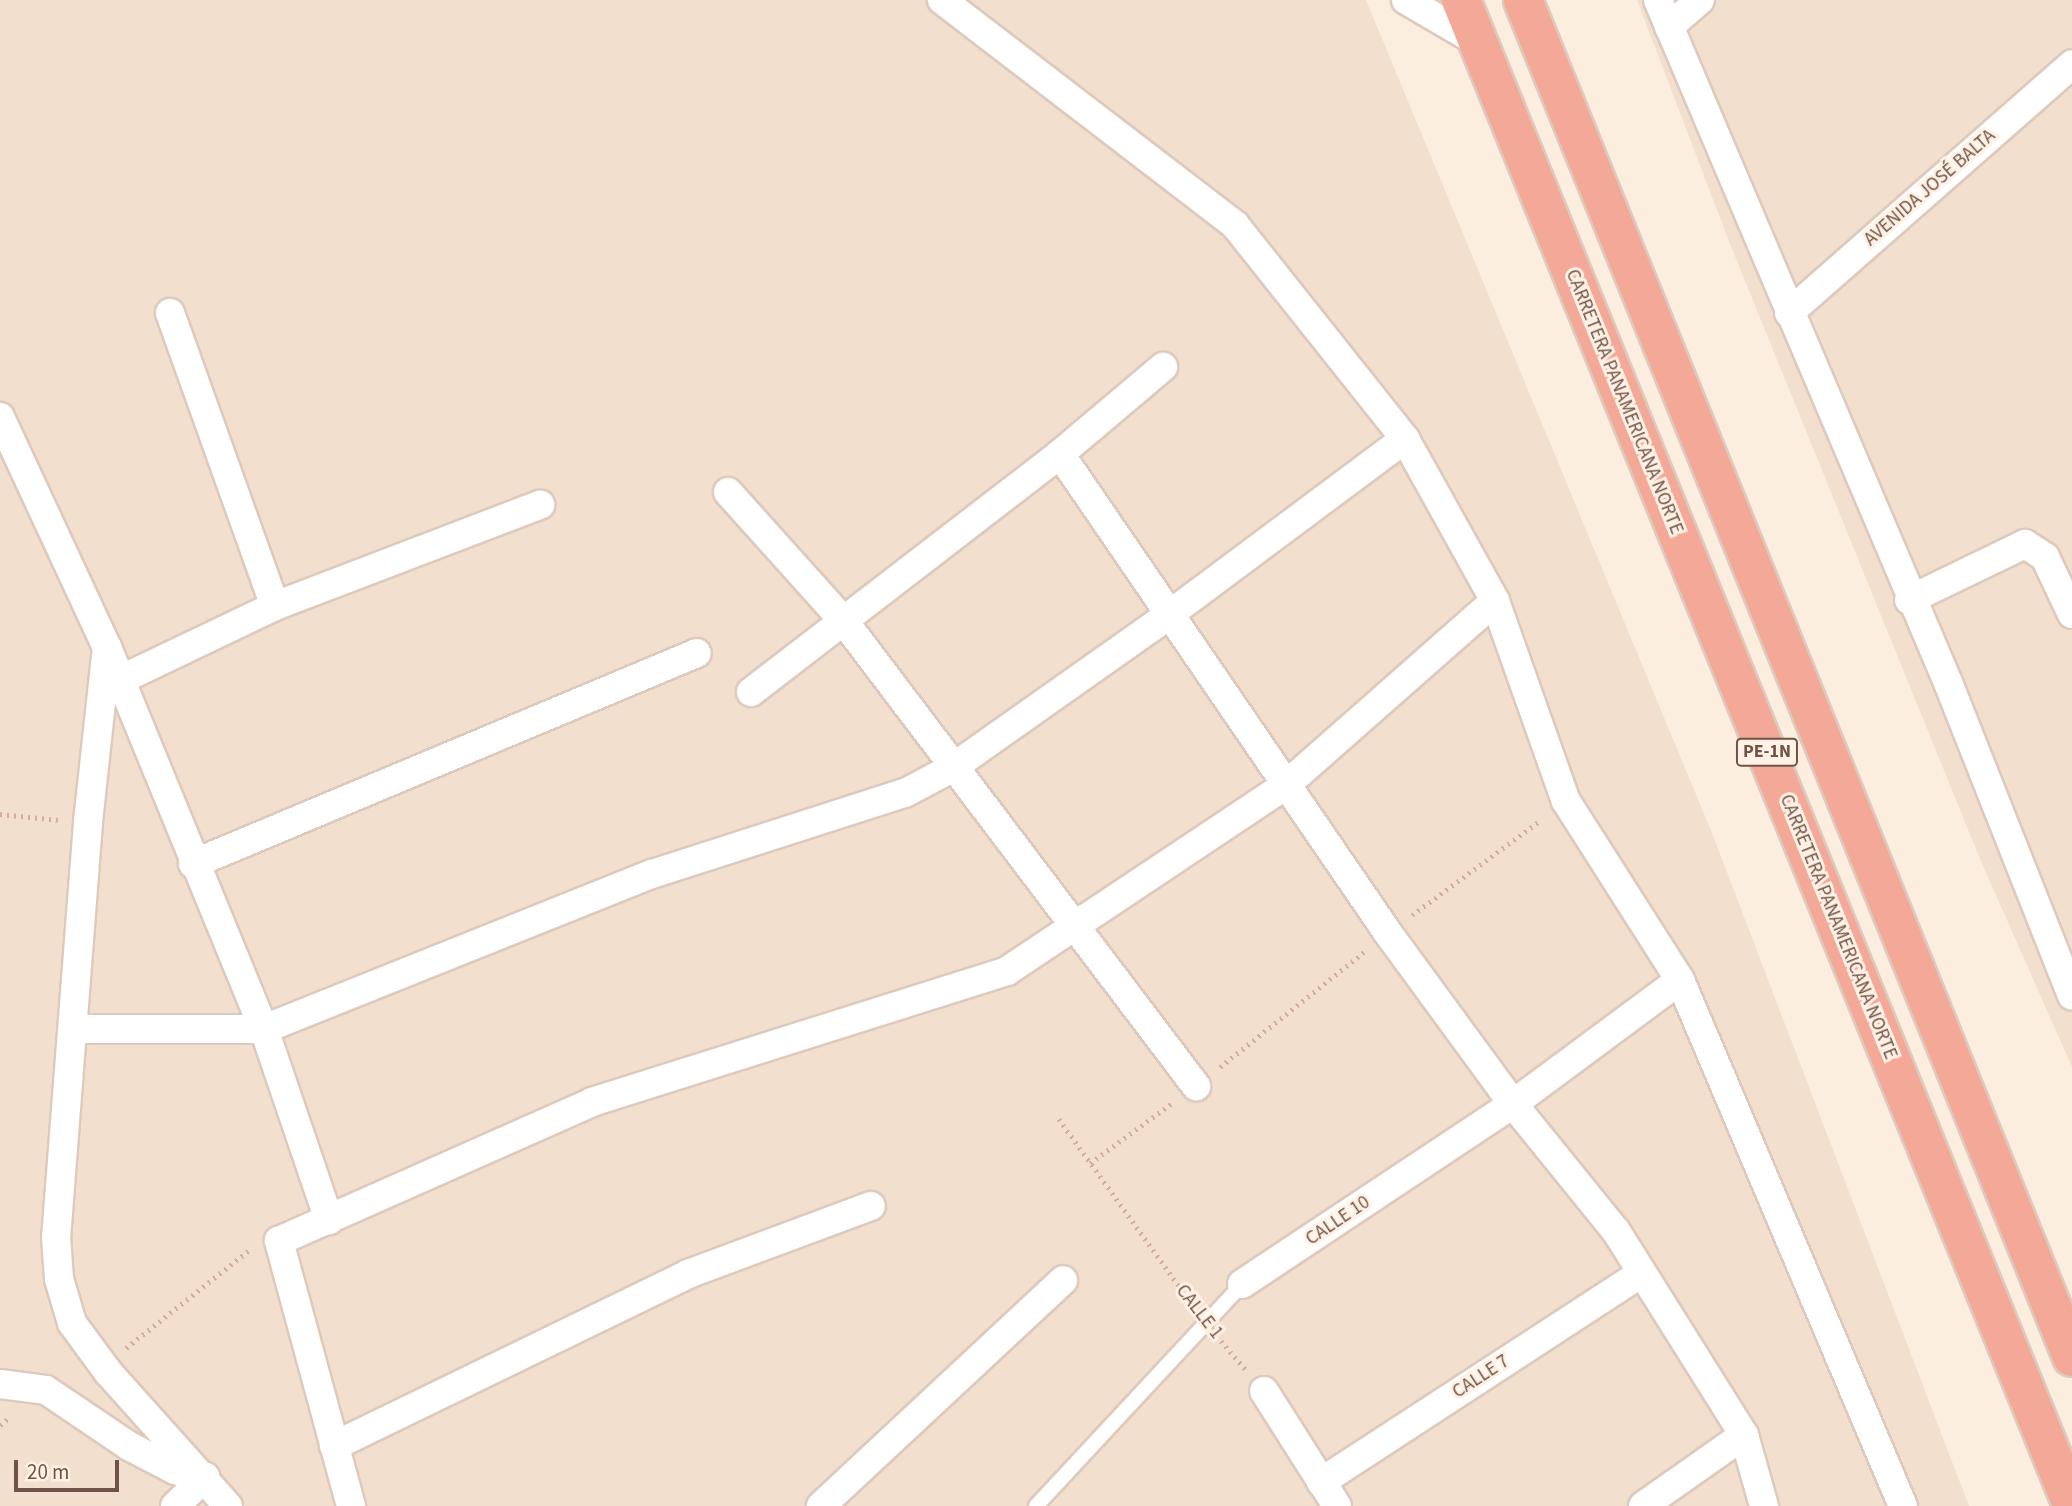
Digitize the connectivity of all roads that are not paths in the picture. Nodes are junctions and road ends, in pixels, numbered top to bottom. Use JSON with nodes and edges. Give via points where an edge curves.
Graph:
{"nodes":[{"id":1,"x":942,"y":0,"type":"edge"},
{"id":2,"x":1406,"y":0,"type":"edge"},
{"id":3,"x":1461,"y":0,"type":"edge"},
{"id":4,"x":1524,"y":0,"type":"edge"},
{"id":5,"x":1658,"y":0,"type":"edge"},
{"id":6,"x":1700,"y":0,"type":"edge"},
{"id":7,"x":1669,"y":27,"type":"junction"},
{"id":8,"x":1478,"y":42,"type":"junction"},
{"id":9,"x":2072,"y":64,"type":"edge"},
{"id":10,"x":170,"y":313,"type":"dead end"},
{"id":11,"x":1789,"y":313,"type":"junction"},
{"id":12,"x":1163,"y":367,"type":"dead end"},
{"id":13,"x":0,"y":417,"type":"edge"},
{"id":14,"x":1405,"y":439,"type":"junction"},
{"id":15,"x":1060,"y":454,"type":"junction"},
{"id":16,"x":728,"y":492,"type":"dead end"},
{"id":17,"x":540,"y":505,"type":"dead end"},
{"id":18,"x":1909,"y":600,"type":"junction"},
{"id":19,"x":1495,"y":601,"type":"junction"},
{"id":20,"x":275,"y":606,"type":"junction"},
{"id":21,"x":1170,"y":614,"type":"junction"},
{"id":22,"x":2072,"y":614,"type":"edge"},
{"id":23,"x":843,"y":620,"type":"junction"},
{"id":24,"x":107,"y":647,"type":"junction"},
{"id":25,"x":697,"y":653,"type":"dead end"},
{"id":26,"x":120,"y":680,"type":"junction"},
{"id":27,"x":751,"y":692,"type":"dead end"},
{"id":28,"x":952,"y":768,"type":"junction"},
{"id":29,"x":1286,"y":785,"type":"junction"},
{"id":30,"x":193,"y":864,"type":"junction"},
{"id":31,"x":1072,"y":928,"type":"junction"},
{"id":32,"x":1680,"y":980,"type":"junction"},
{"id":33,"x":2072,"y":996,"type":"edge"},
{"id":34,"x":75,"y":1029,"type":"junction"},
{"id":35,"x":264,"y":1029,"type":"junction"},
{"id":36,"x":1196,"y":1086,"type":"road end"},
{"id":37,"x":1513,"y":1104,"type":"junction"},
{"id":38,"x":871,"y":1206,"type":"dead end"},
{"id":39,"x":329,"y":1220,"type":"junction"},
{"id":40,"x":1641,"y":1273,"type":"junction"},
{"id":41,"x":1063,"y":1280,"type":"dead end"},
{"id":42,"x":1242,"y":1284,"type":"joint"},
{"id":43,"x":2072,"y":1357,"type":"edge"},
{"id":44,"x":0,"y":1384,"type":"edge"},
{"id":45,"x":1264,"y":1391,"type":"road end"},
{"id":46,"x":1744,"y":1435,"type":"junction"},
{"id":47,"x":334,"y":1446,"type":"junction"},
{"id":48,"x":205,"y":1477,"type":"junction"},
{"id":49,"x":1321,"y":1482,"type":"junction"},
{"id":50,"x":2072,"y":1505,"type":"edge"},
{"id":51,"x":174,"y":1506,"type":"edge"},
{"id":52,"x":228,"y":1506,"type":"edge"},
{"id":53,"x":351,"y":1506,"type":"edge"},
{"id":54,"x":821,"y":1506,"type":"edge"},
{"id":55,"x":1036,"y":1506,"type":"edge"},
{"id":56,"x":1337,"y":1506,"type":"edge"},
{"id":57,"x":1643,"y":1506,"type":"edge"},
{"id":58,"x":1764,"y":1506,"type":"edge"},
{"id":59,"x":1903,"y":1506,"type":"edge"}],
"edges":[{"from":1,"to":14,"type":"street","via":[[1234,225]]},
{"from":2,"to":8,"type":"street"},
{"from":3,"to":8,"type":"highway","name":"CARRETERA PANAMERICANA NORTE","number":"PE-1N"},
{"from":4,"to":43,"type":"highway","number":"PE-1N"},
{"from":5,"to":7,"type":"street"},
{"from":6,"to":7,"type":"street"},
{"from":7,"to":11,"type":"street"},
{"from":8,"to":50,"type":"highway","name":"CARRETERA PANAMERICANA NORTE","number":"PE-1N"},
{"from":9,"to":11,"type":"street","name":"AVENIDA JOSÉ BALTA"},
{"from":10,"to":20,"type":"street"},
{"from":11,"to":18,"type":"street"},
{"from":12,"to":15,"type":"street"},
{"from":13,"to":24,"type":"street"},
{"from":14,"to":19,"type":"street"},
{"from":14,"to":21,"type":"street"},
{"from":15,"to":21,"type":"street"},
{"from":15,"to":23,"type":"street"},
{"from":16,"to":23,"type":"street"},
{"from":17,"to":20,"type":"street"},
{"from":18,"to":22,"type":"street","via":[[2025,544],[2045,557]]},
{"from":18,"to":33,"type":"street","via":[[1950,685]]},
{"from":19,"to":29,"type":"street"},
{"from":19,"to":32,"type":"street","via":[[1566,801]]},
{"from":20,"to":26,"type":"street"},
{"from":21,"to":28,"type":"street"},
{"from":21,"to":29,"type":"street"},
{"from":23,"to":27,"type":"street"},
{"from":23,"to":28,"type":"street"},
{"from":24,"to":26,"type":"street"},
{"from":24,"to":34,"type":"street","via":[[88,823]]},
{"from":25,"to":30,"type":"street"},
{"from":26,"to":30,"type":"street"},
{"from":28,"to":31,"type":"street"},
{"from":28,"to":35,"type":"street","via":[[905,793],[652,874]]},
{"from":29,"to":31,"type":"street"},
{"from":29,"to":37,"type":"street"},
{"from":30,"to":35,"type":"street"},
{"from":31,"to":36,"type":"street"},
{"from":31,"to":39,"type":"street","via":[[1007,971],[592,1101]]},
{"from":32,"to":37,"type":"street","name":"CALLE 10"},
{"from":32,"to":59,"type":"street"},
{"from":34,"to":35,"type":"street"},
{"from":34,"to":48,"type":"street","via":[[57,1237],[59,1279],[72,1323]]},
{"from":35,"to":39,"type":"street"},
{"from":37,"to":40,"type":"street","via":[[1616,1231]]},
{"from":37,"to":42,"type":"street","name":"CALLE 10"},
{"from":38,"to":47,"type":"street","via":[[688,1274]]},
{"from":39,"to":47,"type":"street","via":[[279,1241]]},
{"from":40,"to":46,"type":"street"},
{"from":40,"to":49,"type":"street","name":"CALLE 7"},
{"from":41,"to":54,"type":"street"},
{"from":42,"to":55,"type":"lane","name":"CALLE 10"},
{"from":44,"to":48,"type":"street","via":[[46,1390],[129,1446],[175,1471]]},
{"from":45,"to":49,"type":"street"},
{"from":46,"to":57,"type":"street"},
{"from":46,"to":58,"type":"street"},
{"from":47,"to":53,"type":"street"},
{"from":48,"to":51,"type":"street"},
{"from":48,"to":52,"type":"street"},
{"from":49,"to":56,"type":"street"}]}
